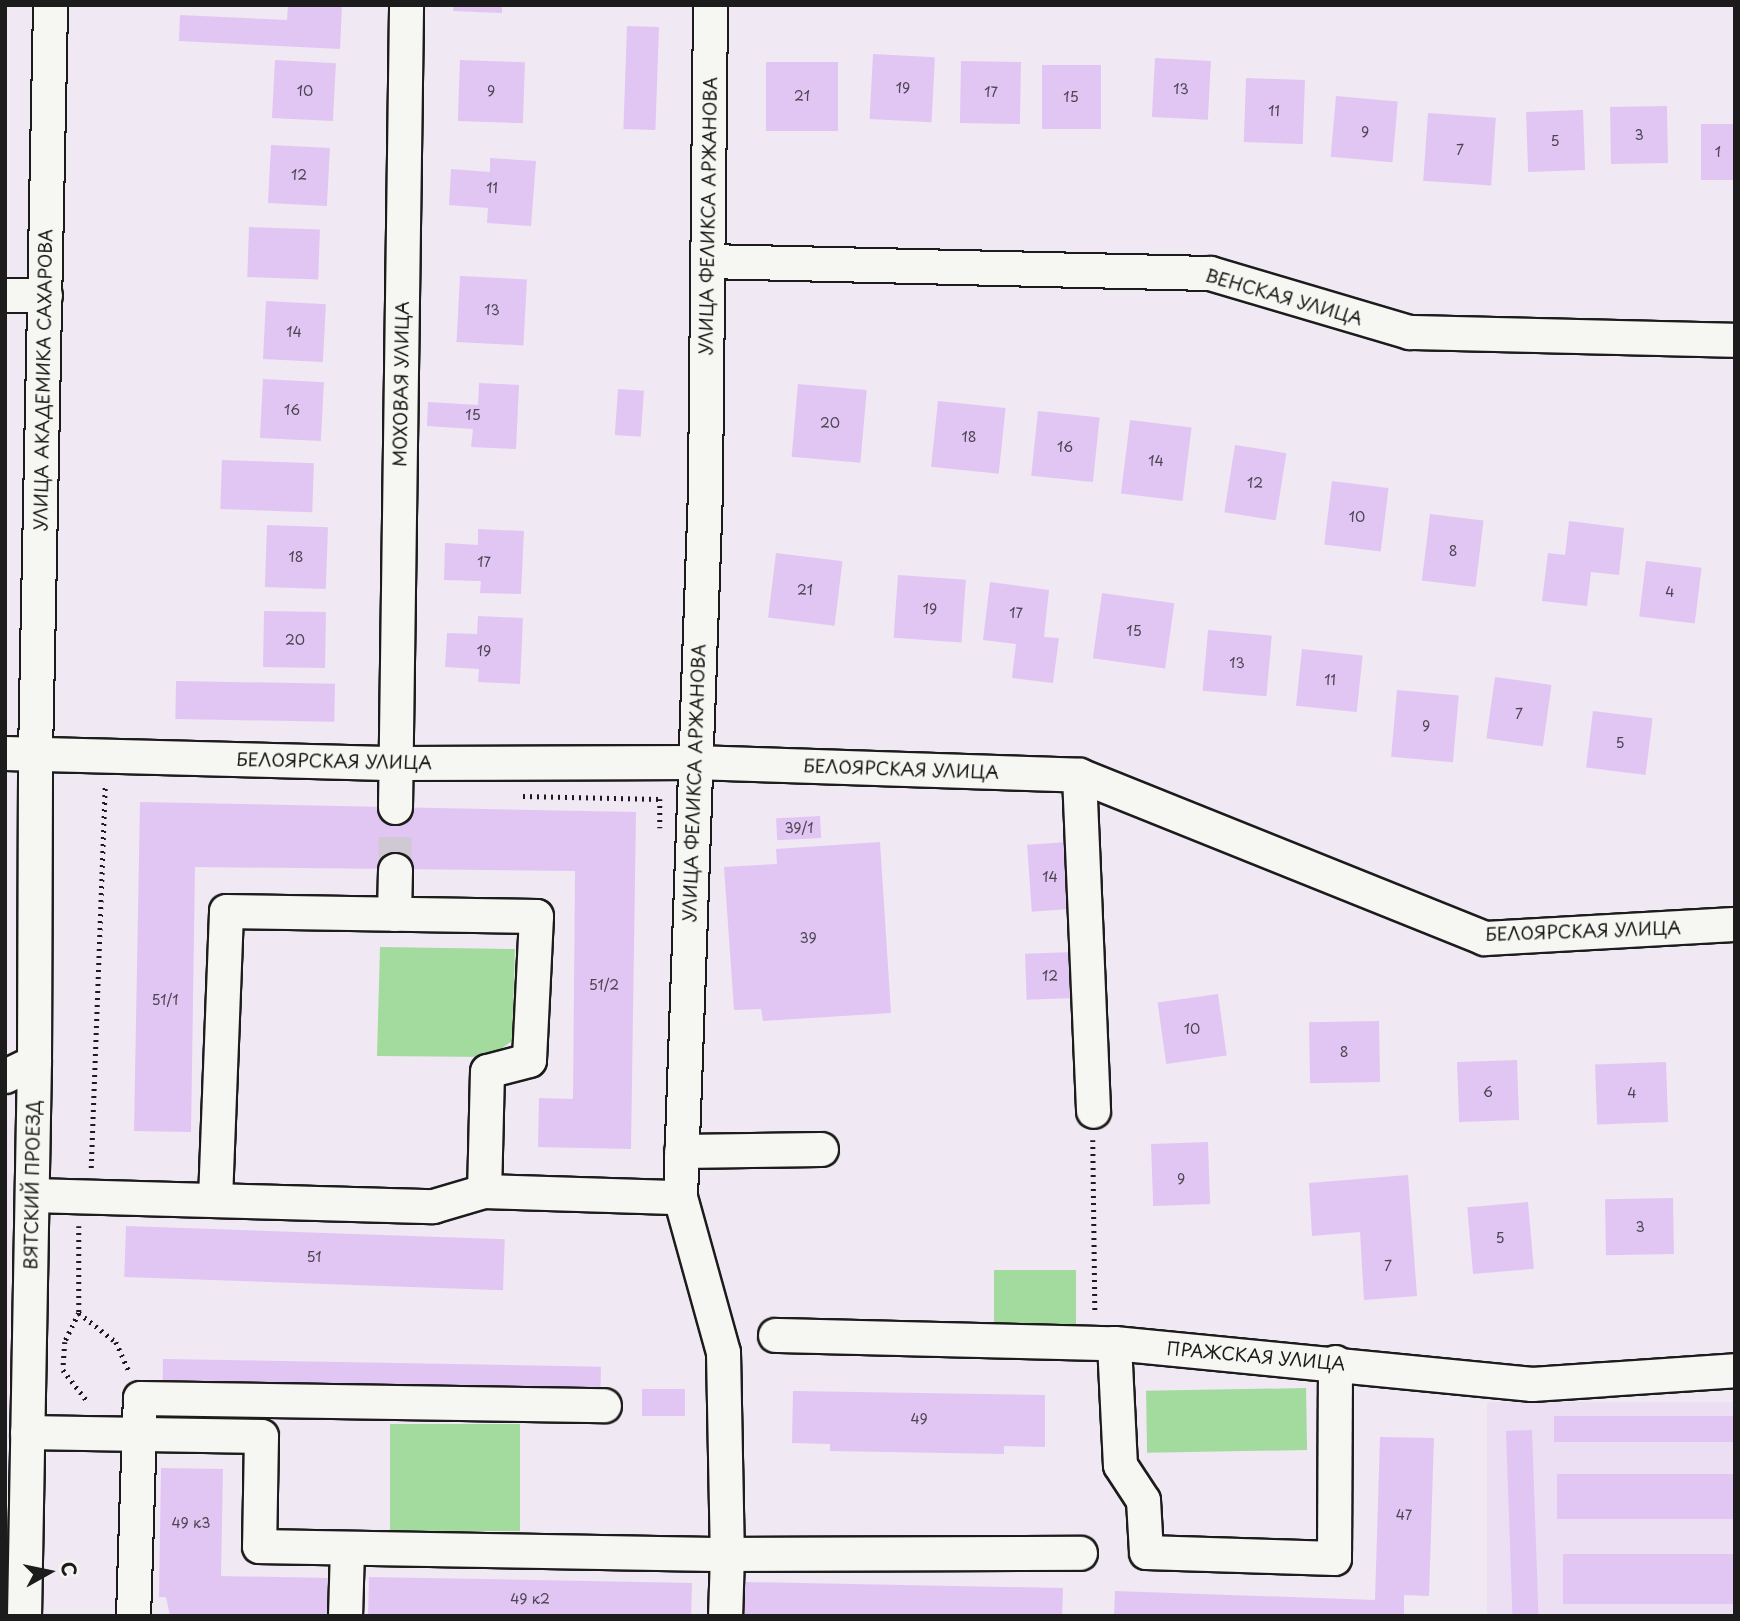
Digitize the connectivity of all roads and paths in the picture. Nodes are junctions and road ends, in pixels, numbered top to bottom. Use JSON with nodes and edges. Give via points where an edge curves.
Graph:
{"nodes":[{"id":1,"x":50,"y":5,"type":"edge"},
{"id":2,"x":406,"y":5,"type":"edge"},
{"id":3,"x":710,"y":5,"type":"edge"},
{"id":4,"x":707,"y":261,"type":"junction"},
{"id":5,"x":5,"y":295,"type":"edge"},
{"id":6,"x":45,"y":295,"type":"junction"},
{"id":7,"x":1735,"y":340,"type":"edge"},
{"id":8,"x":20,"y":754,"type":"edge"},
{"id":9,"x":695,"y":762,"type":"junction"},
{"id":10,"x":396,"y":763,"type":"junction"},
{"id":11,"x":1079,"y":775,"type":"junction"},
{"id":12,"x":117,"y":787,"type":"dead end"},
{"id":13,"x":521,"y":796,"type":"dead end"},
{"id":14,"x":395,"y":807,"type":"tunnel mouth"},
{"id":15,"x":660,"y":840,"type":"dead end"},
{"id":16,"x":395,"y":870,"type":"tunnel mouth"},
{"id":17,"x":394,"y":914,"type":"junction"},
{"id":18,"x":1735,"y":924,"type":"edge"},
{"id":19,"x":20,"y":1069,"type":"edge"},
{"id":20,"x":1093,"y":1111,"type":"joint"},
{"id":21,"x":821,"y":1149,"type":"dead end"},
{"id":22,"x":681,"y":1151,"type":"junction"},
{"id":23,"x":484,"y":1191,"type":"junction"},
{"id":24,"x":32,"y":1195,"type":"junction"},
{"id":25,"x":79,"y":1195,"type":"junction"},
{"id":26,"x":680,"y":1197,"type":"junction"},
{"id":27,"x":215,"y":1199,"type":"junction"},
{"id":28,"x":18,"y":1246,"type":"edge"},
{"id":29,"x":79,"y":1313,"type":"junction"},
{"id":30,"x":775,"y":1335,"type":"dead end"},
{"id":31,"x":1105,"y":1343,"type":"junction"},
{"id":32,"x":1335,"y":1362,"type":"junction"},
{"id":33,"x":1735,"y":1370,"type":"edge"},
{"id":34,"x":140,"y":1398,"type":"junction"},
{"id":35,"x":604,"y":1405,"type":"dead end"},
{"id":36,"x":20,"y":1412,"type":"edge"},
{"id":37,"x":124,"y":1433,"type":"junction"},
{"id":38,"x":347,"y":1549,"type":"junction"},
{"id":39,"x":1080,"y":1553,"type":"dead end"},
{"id":40,"x":727,"y":1554,"type":"junction"},
{"id":41,"x":24,"y":1616,"type":"edge"},
{"id":42,"x":134,"y":1616,"type":"edge"},
{"id":43,"x":345,"y":1616,"type":"edge"},
{"id":44,"x":725,"y":1616,"type":"edge"}],
"edges":[{"from":1,"to":6,"type":"street","name":"УЛИЦА АКАДЕМИКА САХАРОВА"},
{"from":2,"to":10,"type":"street","name":"МОХОВАЯ УЛИЦА"},
{"from":3,"to":4,"type":"street","name":"УЛИЦА ФЕЛИКСА АРЖАНОВА"},
{"from":4,"to":7,"type":"street","name":"ВЕНСКАЯ УЛИЦА","via":[[1210,273],[1409,332]]},
{"from":4,"to":9,"type":"street","name":"УЛИЦА ФЕЛИКСА АРЖАНОВА","via":[[705,491]]},
{"from":5,"to":6,"type":"street"},
{"from":6,"to":8,"type":"street","name":"УЛИЦА АКАДЕМИКА САХАРОВА"},
{"from":8,"to":10,"type":"street","name":"БЕЛОЯРСКАЯ УЛИЦА"},
{"from":8,"to":19,"type":"street","name":"ВЯТСКИЙ ПРОЕЗД"},
{"from":9,"to":10,"type":"street","name":"БЕЛОЯРСКАЯ УЛИЦА"},
{"from":9,"to":11,"type":"street","name":"БЕЛОЯРСКАЯ УЛИЦА"},
{"from":9,"to":22,"type":"street","name":"УЛИЦА ФЕЛИКСА АРЖАНОВА"},
{"from":10,"to":14,"type":"street","name":"МОХОВАЯ УЛИЦА"},
{"from":11,"to":18,"type":"street","name":"БЕЛОЯРСКАЯ УЛИЦА","via":[[1485,938]]},
{"from":11,"to":20,"type":"street"},
{"from":12,"to":25,"type":"path","via":[[103,786],[92,1166]]},
{"from":13,"to":15,"type":"path","via":[[660,799]]},
{"from":16,"to":17,"type":"street"},
{"from":17,"to":23,"type":"street","via":[[536,916],[529,1060],[487,1071]]},
{"from":17,"to":27,"type":"street","via":[[226,911]]},
{"from":19,"to":24,"type":"street","name":"ВЯТСКИЙ ПРОЕЗД"},
{"from":20,"to":31,"type":"path"},
{"from":21,"to":22,"type":"street"},
{"from":22,"to":26,"type":"street","name":"УЛИЦА ФЕЛИКСА АРЖАНОВА"},
{"from":23,"to":26,"type":"street"},
{"from":23,"to":27,"type":"street","via":[[433,1206]]},
{"from":24,"to":25,"type":"street"},
{"from":24,"to":28,"type":"street","name":"ВЯТСКИЙ ПРОЕЗД"},
{"from":25,"to":27,"type":"street"},
{"from":25,"to":29,"type":"path"},
{"from":26,"to":40,"type":"street","name":"УЛИЦА ФЕЛИКСА АРЖАНОВА","via":[[723,1352]]},
{"from":28,"to":36,"type":"street","name":"ВЯТСКИЙ ПРОЕЗД"},
{"from":29,"to":34,"type":"path","via":[[116,1342]]},
{"from":29,"to":37,"type":"path","via":[[65,1342],[63,1370]]},
{"from":30,"to":31,"type":"street","name":"ПРАЖСКАЯ УЛИЦА"},
{"from":31,"to":32,"type":"street","name":"ПРАЖСКАЯ УЛИЦА"},
{"from":31,"to":32,"type":"street","via":[[1120,1465],[1143,1500],[1146,1552],[1334,1558]]},
{"from":32,"to":33,"type":"street","name":"ПРАЖСКАЯ УЛИЦА","via":[[1532,1384]]},
{"from":34,"to":35,"type":"street"},
{"from":34,"to":37,"type":"street"},
{"from":36,"to":37,"type":"street"},
{"from":36,"to":41,"type":"street","name":"ВЯТСКИЙ ПРОЕЗД"},
{"from":37,"to":38,"type":"street","via":[[261,1436],[259,1546]]},
{"from":37,"to":42,"type":"street"},
{"from":38,"to":40,"type":"street"},
{"from":38,"to":43,"type":"street"},
{"from":39,"to":40,"type":"street"},
{"from":40,"to":44,"type":"street","name":"УЛИЦА ФЕЛИКСА АРЖАНОВА"}]}
